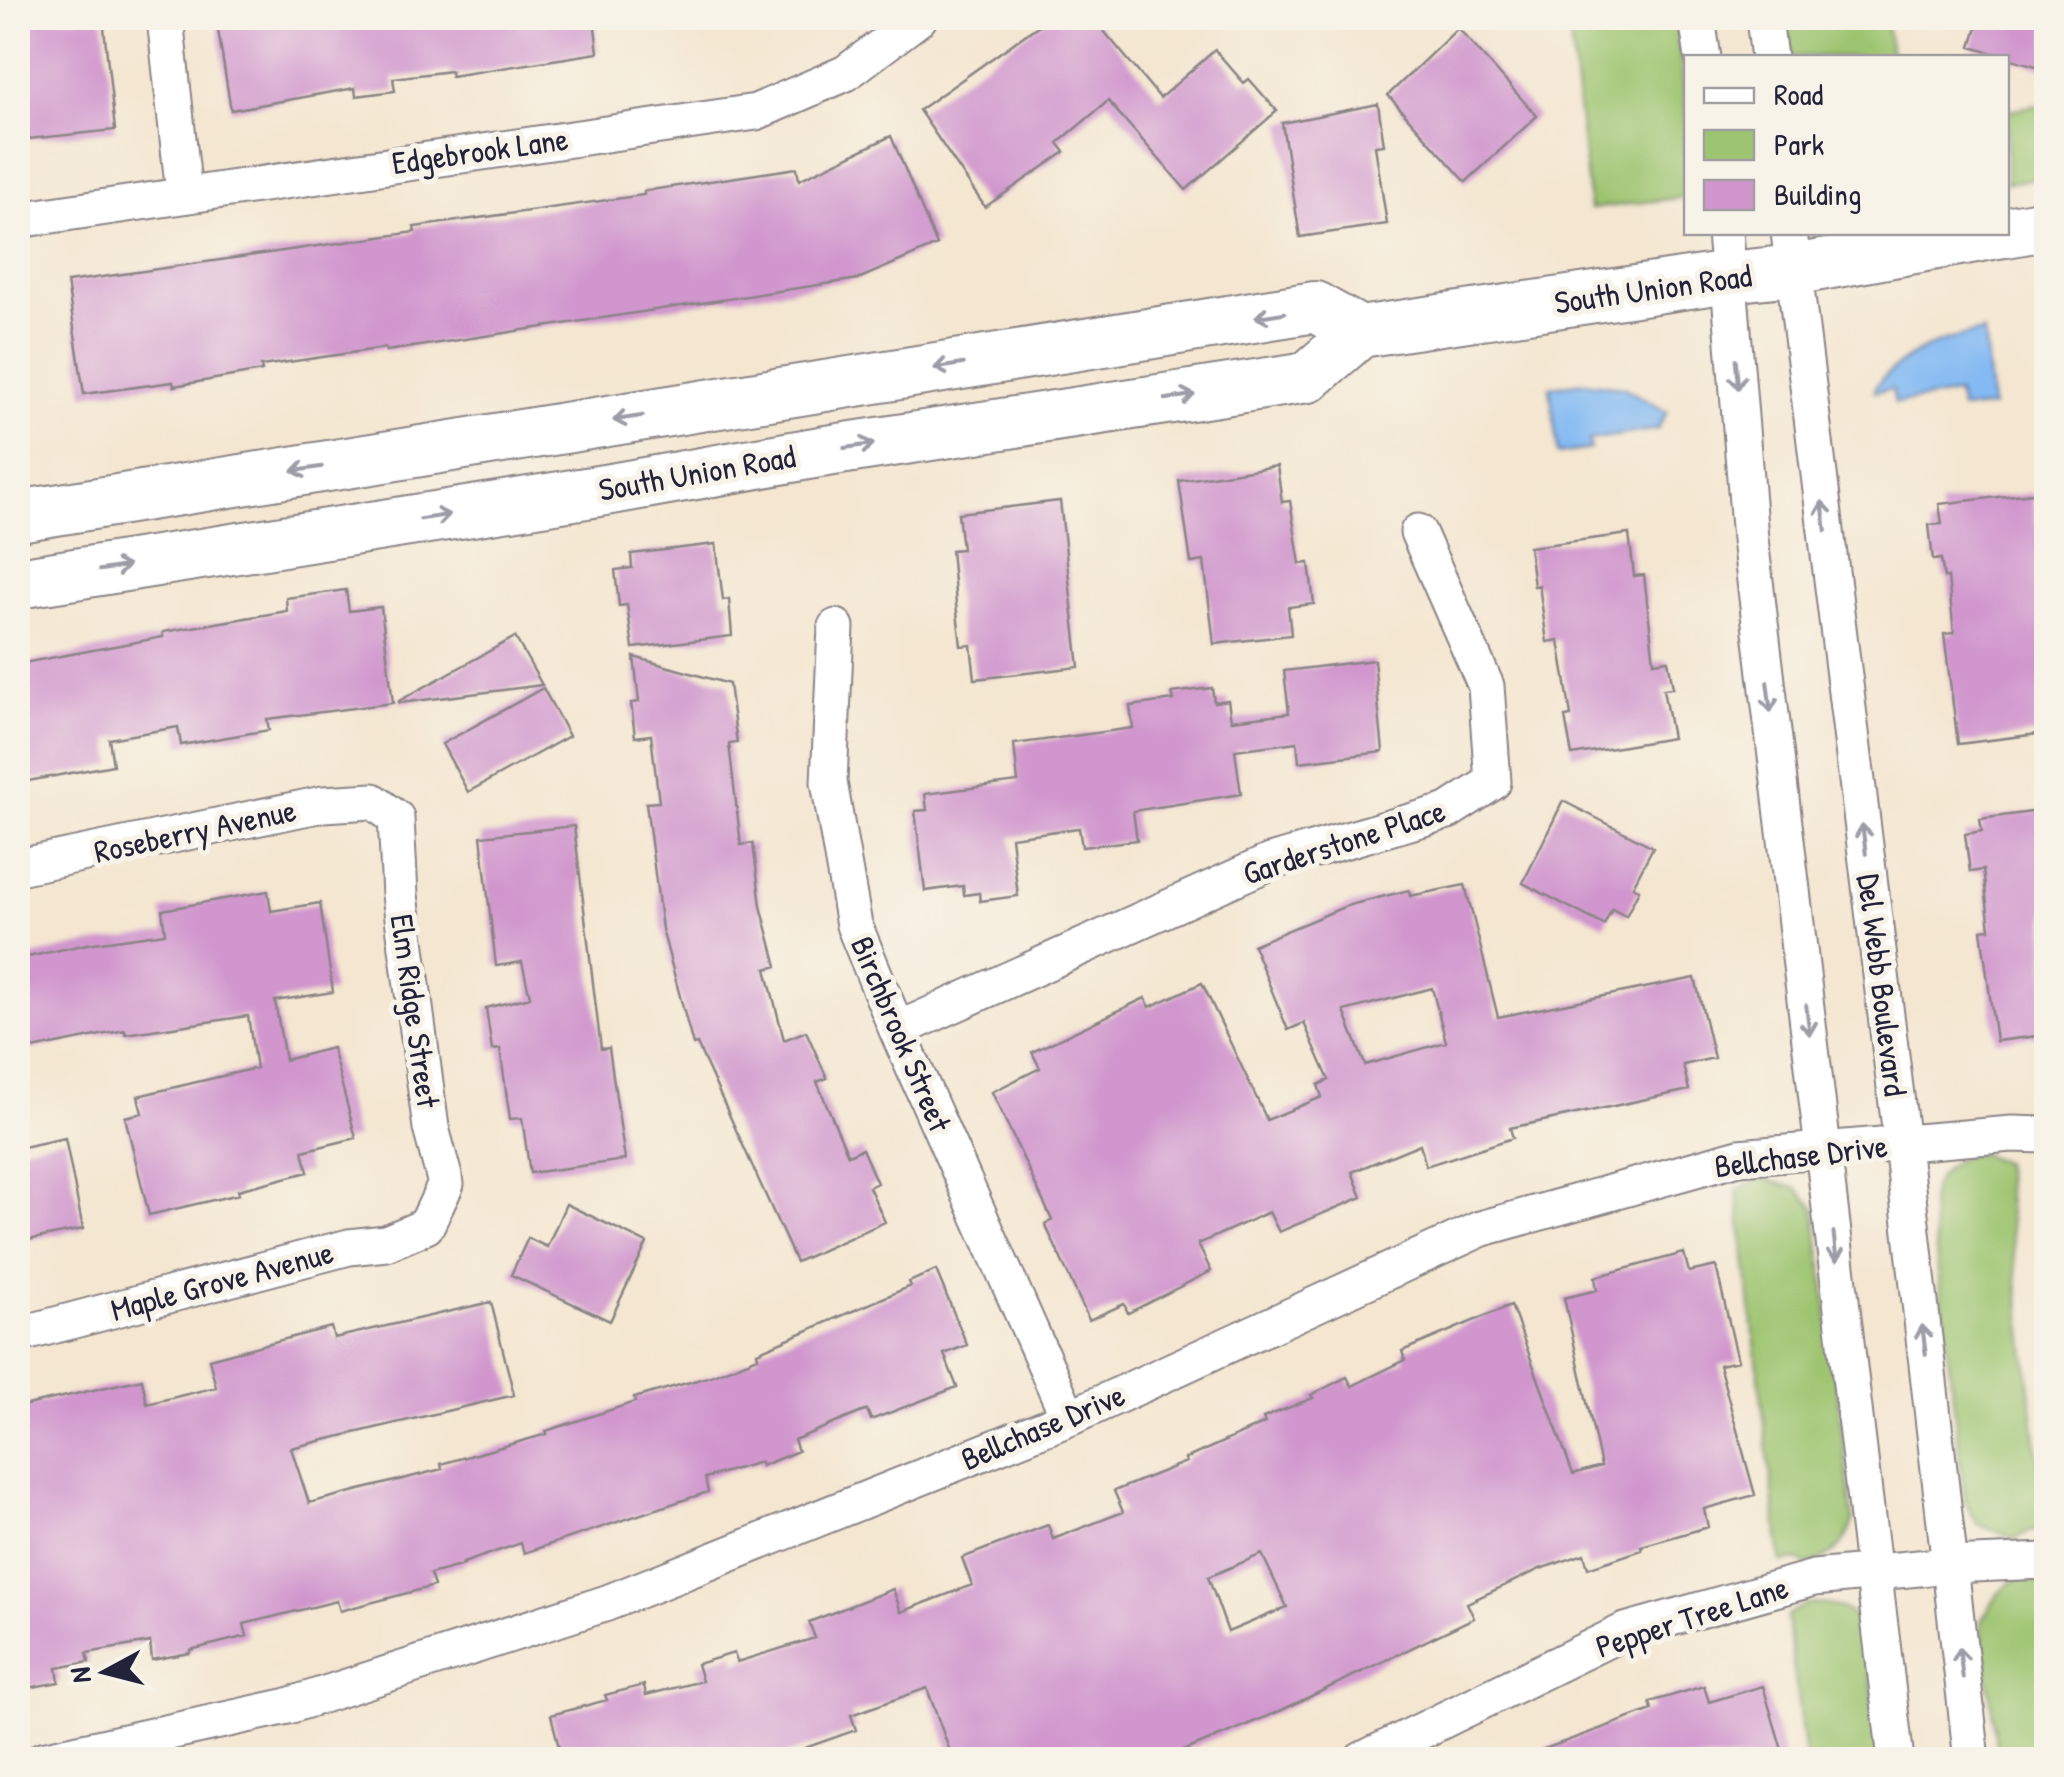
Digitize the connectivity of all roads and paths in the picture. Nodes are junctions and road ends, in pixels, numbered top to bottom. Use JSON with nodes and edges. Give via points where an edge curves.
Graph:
{"nodes":[{"id":1,"x":165,"y":18,"type":"edge"},
{"id":2,"x":919,"y":18,"type":"edge"},
{"id":3,"x":1697,"y":18,"type":"edge"},
{"id":4,"x":1764,"y":18,"type":"edge"},
{"id":5,"x":1703,"y":55,"type":"edge"},
{"id":6,"x":1769,"y":55,"type":"edge"},
{"id":7,"x":184,"y":194,"type":"junction"},
{"id":8,"x":18,"y":220,"type":"edge"},
{"id":9,"x":2046,"y":225,"type":"edge"},
{"id":10,"x":2009,"y":231,"type":"edge"},
{"id":11,"x":1971,"y":235,"type":"edge"},
{"id":12,"x":1791,"y":251,"type":"edge"},
{"id":13,"x":1727,"y":255,"type":"edge"},
{"id":14,"x":1360,"y":332,"type":"junction"},
{"id":15,"x":18,"y":516,"type":"edge"},
{"id":16,"x":1418,"y":532,"type":"dead end"},
{"id":17,"x":18,"y":583,"type":"edge"},
{"id":18,"x":836,"y":627,"type":"dead end"},
{"id":19,"x":372,"y":801,"type":"joint"},
{"id":20,"x":18,"y":867,"type":"edge"},
{"id":21,"x":896,"y":1030,"type":"junction"},
{"id":22,"x":2046,"y":1134,"type":"edge"},
{"id":23,"x":1902,"y":1144,"type":"junction"},
{"id":24,"x":1824,"y":1150,"type":"junction"},
{"id":25,"x":426,"y":1226,"type":"joint"},
{"id":26,"x":18,"y":1335,"type":"edge"},
{"id":27,"x":1068,"y":1418,"type":"junction"},
{"id":28,"x":2046,"y":1561,"type":"edge"},
{"id":29,"x":1950,"y":1565,"type":"junction"},
{"id":30,"x":1875,"y":1572,"type":"junction"},
{"id":31,"x":42,"y":1760,"type":"edge"},
{"id":32,"x":1362,"y":1760,"type":"edge"},
{"id":33,"x":1896,"y":1760,"type":"edge"},
{"id":34,"x":1972,"y":1760,"type":"edge"}],
"edges":[{"from":1,"to":7,"type":"street"},
{"from":2,"to":7,"type":"street","name":"Edgebrook Lane","via":[[846,72],[756,112]]},
{"from":3,"to":5,"type":"street"},
{"from":4,"to":6,"type":"street"},
{"from":7,"to":8,"type":"street","name":"Edgebrook Lane"},
{"from":9,"to":10,"type":"street","name":"South Union Road"},
{"from":11,"to":12,"type":"street","name":"South Union Road"},
{"from":12,"to":13,"type":"street","name":"South Union Road"},
{"from":23,"to":12,"type":"street","name":"Del Webb Boulevard","one_way":true},
{"from":13,"to":14,"type":"street","name":"South Union Road"},
{"from":13,"to":24,"type":"street","one_way":true,"via":[[1750,539]]},
{"from":14,"to":15,"type":"street","name":"South Union Road","one_way":true,"via":[[1316,307]]},
{"from":17,"to":14,"type":"street","name":"South Union Road","one_way":true,"via":[[1308,376]]},
{"from":16,"to":21,"type":"street","name":"Garderstone Place","via":[[1486,686],[1493,782],[1448,812],[1270,862]]},
{"from":18,"to":21,"type":"street","name":"Birchbrook Street","via":[[828,782],[854,925]]},
{"from":19,"to":20,"type":"street","name":"Roseberry Avenue","via":[[323,804]]},
{"from":19,"to":25,"type":"street","name":"Elm Ridge Street","via":[[396,818],[431,1128],[446,1184]]},
{"from":21,"to":27,"type":"street","name":"Birchbrook Street"},
{"from":22,"to":23,"type":"street","name":"Bellchase Drive"},
{"from":23,"to":24,"type":"street","name":"Bellchase Drive"},
{"from":29,"to":23,"type":"street","name":"Del Webb Boulevard","one_way":true},
{"from":24,"to":27,"type":"street","name":"Bellchase Drive","via":[[1739,1157],[1480,1229]]},
{"from":24,"to":30,"type":"street","one_way":true},
{"from":25,"to":26,"type":"street","name":"Maple Grove Avenue","via":[[386,1243]]},
{"from":27,"to":31,"type":"street","name":"Bellchase Drive","via":[[608,1603],[288,1706]]},
{"from":28,"to":29,"type":"street","name":"Pepper Tree Lane"},
{"from":29,"to":30,"type":"street","name":"Pepper Tree Lane"},
{"from":34,"to":29,"type":"street","name":"Del Webb Boulevard","one_way":true},
{"from":30,"to":32,"type":"street","name":"Pepper Tree Lane","via":[[1814,1578],[1625,1631]]},
{"from":30,"to":33,"type":"street"}]}
